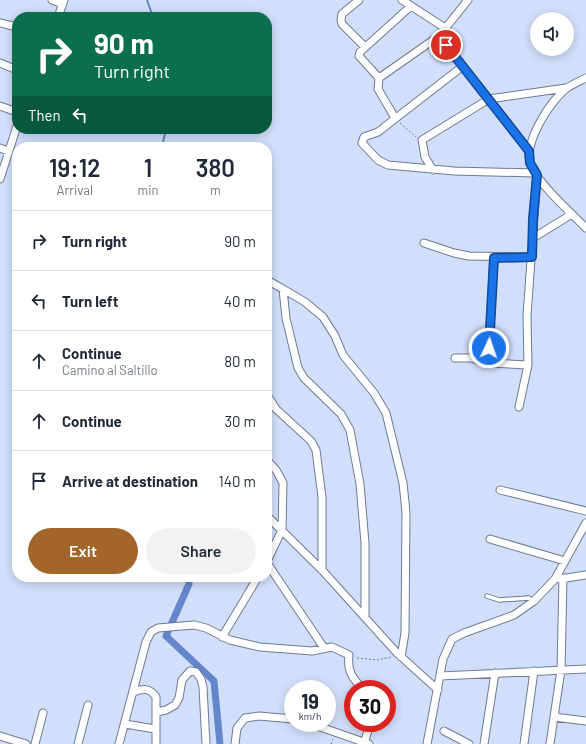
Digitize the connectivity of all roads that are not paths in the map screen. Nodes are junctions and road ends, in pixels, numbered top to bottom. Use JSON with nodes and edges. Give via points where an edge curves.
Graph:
{"nodes":[{"id":1,"x":52,"y":0,"type":"edge"},
{"id":2,"x":359,"y":0,"type":"edge"},
{"id":3,"x":402,"y":0,"type":"edge"},
{"id":4,"x":468,"y":0,"type":"edge"},
{"id":5,"x":64,"y":2,"type":"edge"},
{"id":6,"x":411,"y":6,"type":"junction"},
{"id":7,"x":60,"y":12,"type":"edge"},
{"id":8,"x":0,"y":22,"type":"edge"},
{"id":9,"x":12,"y":26,"type":"edge"},
{"id":10,"x":445,"y":28,"type":"junction"},
{"id":11,"x":439,"y":36,"type":"junction"},
{"id":12,"x":365,"y":47,"type":"junction"},
{"id":13,"x":0,"y":63,"type":"edge"},
{"id":14,"x":463,"y":66,"type":"junction"},
{"id":15,"x":12,"y":68,"type":"edge"},
{"id":16,"x":379,"y":78,"type":"junction"},
{"id":17,"x":586,"y":78,"type":"edge"},
{"id":18,"x":566,"y":88,"type":"junction"},
{"id":19,"x":489,"y":99,"type":"junction"},
{"id":20,"x":0,"y":106,"type":"edge"},
{"id":21,"x":12,"y":110,"type":"edge"},
{"id":22,"x":396,"y":118,"type":"junction"},
{"id":23,"x":14,"y":134,"type":"edge"},
{"id":24,"x":0,"y":148,"type":"edge"},
{"id":25,"x":8,"y":151,"type":"junction"},
{"id":26,"x":529,"y":151,"type":"junction"},
{"id":27,"x":433,"y":170,"type":"junction"},
{"id":28,"x":536,"y":174,"type":"junction"},
{"id":29,"x":0,"y":179,"type":"edge"},
{"id":30,"x":572,"y":214,"type":"junction"},
{"id":31,"x":586,"y":228,"type":"edge"},
{"id":32,"x":533,"y":238,"type":"junction"},
{"id":33,"x":424,"y":243,"type":"dead end"},
{"id":34,"x":532,"y":257,"type":"junction"},
{"id":35,"x":494,"y":258,"type":"junction"},
{"id":36,"x":272,"y":283,"type":"edge"},
{"id":37,"x":283,"y":290,"type":"junction"},
{"id":38,"x":455,"y":358,"type":"dead end"},
{"id":39,"x":488,"y":363,"type":"junction"},
{"id":40,"x":528,"y":365,"type":"junction"},
{"id":41,"x":272,"y":403,"type":"edge"},
{"id":42,"x":519,"y":407,"type":"dead end"},
{"id":43,"x":272,"y":466,"type":"edge"},
{"id":44,"x":500,"y":490,"type":"dead end"},
{"id":45,"x":586,"y":511,"type":"edge"},
{"id":46,"x":272,"y":521,"type":"edge"},
{"id":47,"x":586,"y":523,"type":"edge"},
{"id":48,"x":282,"y":530,"type":"junction"},
{"id":49,"x":490,"y":539,"type":"dead end"},
{"id":50,"x":272,"y":551,"type":"edge"},
{"id":51,"x":565,"y":561,"type":"junction"},
{"id":52,"x":272,"y":570,"type":"edge"},
{"id":53,"x":322,"y":570,"type":"junction"},
{"id":54,"x":586,"y":575,"type":"edge"},
{"id":55,"x":559,"y":578,"type":"junction"},
{"id":56,"x":255,"y":582,"type":"edge"},
{"id":57,"x":487,"y":596,"type":"dead end"},
{"id":58,"x":534,"y":601,"type":"junction"},
{"id":59,"x":364,"y":617,"type":"junction"},
{"id":60,"x":222,"y":637,"type":"junction"},
{"id":61,"x":324,"y":648,"type":"junction"},
{"id":62,"x":399,"y":655,"type":"junction"},
{"id":63,"x":586,"y":669,"type":"edge"},
{"id":64,"x":534,"y":670,"type":"junction"},
{"id":65,"x":561,"y":670,"type":"junction"},
{"id":66,"x":495,"y":673,"type":"junction"},
{"id":67,"x":440,"y":676,"type":"junction"},
{"id":68,"x":355,"y":680,"type":"edge"},
{"id":69,"x":438,"y":690,"type":"junction"},
{"id":70,"x":133,"y":692,"type":"junction"},
{"id":71,"x":88,"y":705,"type":"dead end"},
{"id":72,"x":156,"y":712,"type":"junction"},
{"id":73,"x":43,"y":713,"type":"dead end"},
{"id":74,"x":554,"y":717,"type":"junction"},
{"id":75,"x":284,"y":719,"type":"edge"},
{"id":76,"x":586,"y":721,"type":"edge"},
{"id":77,"x":125,"y":724,"type":"junction"},
{"id":78,"x":155,"y":729,"type":"junction"},
{"id":79,"x":444,"y":731,"type":"dead end"},
{"id":80,"x":335,"y":732,"type":"edge"},
{"id":81,"x":368,"y":732,"type":"edge"},
{"id":82,"x":0,"y":737,"type":"edge"},
{"id":83,"x":366,"y":743,"type":"edge"},
{"id":84,"x":26,"y":744,"type":"edge"},
{"id":85,"x":35,"y":744,"type":"edge"},
{"id":86,"x":78,"y":744,"type":"edge"},
{"id":87,"x":119,"y":744,"type":"edge"},
{"id":88,"x":156,"y":744,"type":"edge"},
{"id":89,"x":206,"y":744,"type":"edge"},
{"id":90,"x":235,"y":744,"type":"edge"},
{"id":91,"x":427,"y":744,"type":"edge"},
{"id":92,"x":468,"y":744,"type":"edge"},
{"id":93,"x":484,"y":744,"type":"edge"},
{"id":94,"x":524,"y":744,"type":"edge"},
{"id":95,"x":550,"y":744,"type":"edge"}],
"edges":[{"from":1,"to":5,"type":"street"},
{"from":2,"to":12,"type":"street","via":[[342,14],[340,20]]},
{"from":3,"to":6,"type":"street"},
{"from":4,"to":10,"type":"street"},
{"from":5,"to":7,"type":"street"},
{"from":6,"to":10,"type":"street"},
{"from":6,"to":12,"type":"street"},
{"from":8,"to":9,"type":"street"},
{"from":10,"to":11,"type":"street"},
{"from":11,"to":14,"type":"street"},
{"from":11,"to":16,"type":"street"},
{"from":12,"to":16,"type":"street","via":[[360,56]]},
{"from":13,"to":15,"type":"street"},
{"from":14,"to":19,"type":"street"},
{"from":14,"to":22,"type":"street"},
{"from":16,"to":22,"type":"street","via":[[378,89]]},
{"from":17,"to":18,"type":"street"},
{"from":18,"to":19,"type":"street"},
{"from":18,"to":26,"type":"street","via":[[547,111],[536,130]]},
{"from":19,"to":26,"type":"street"},
{"from":19,"to":27,"type":"street","via":[[422,140],[425,157]]},
{"from":20,"to":21,"type":"street"},
{"from":22,"to":27,"type":"street","via":[[378,132],[364,137],[362,143],[382,163]]},
{"from":23,"to":25,"type":"street"},
{"from":24,"to":25,"type":"street"},
{"from":25,"to":29,"type":"street"},
{"from":26,"to":28,"type":"street","via":[[530,163]]},
{"from":27,"to":28,"type":"street"},
{"from":28,"to":30,"type":"street"},
{"from":28,"to":32,"type":"street"},
{"from":30,"to":31,"type":"street"},
{"from":30,"to":32,"type":"street"},
{"from":32,"to":34,"type":"street"},
{"from":33,"to":35,"type":"street","via":[[454,253]]},
{"from":34,"to":35,"type":"street"},
{"from":34,"to":40,"type":"street","via":[[527,316]]},
{"from":35,"to":39,"type":"street"},
{"from":36,"to":37,"type":"street"},
{"from":37,"to":59,"type":"street","via":[[286,318],[298,368],[304,378],[341,414],[350,430],[360,484],[365,543]]},
{"from":37,"to":62,"type":"street","via":[[323,316],[343,355],[374,393],[386,413],[403,483],[406,512],[405,633]]},
{"from":38,"to":39,"type":"street","via":[[471,358]]},
{"from":39,"to":40,"type":"street"},
{"from":40,"to":42,"type":"street"},
{"from":41,"to":53,"type":"street","via":[[316,450],[322,497]]},
{"from":43,"to":48,"type":"street","via":[[283,483]]},
{"from":44,"to":45,"type":"street"},
{"from":46,"to":48,"type":"street"},
{"from":47,"to":51,"type":"street"},
{"from":48,"to":50,"type":"street"},
{"from":48,"to":53,"type":"street"},
{"from":49,"to":51,"type":"street"},
{"from":51,"to":55,"type":"street"},
{"from":52,"to":61,"type":"street"},
{"from":53,"to":59,"type":"street"},
{"from":54,"to":55,"type":"street"},
{"from":55,"to":58,"type":"street"},
{"from":55,"to":65,"type":"street"},
{"from":56,"to":60,"type":"street"},
{"from":57,"to":58,"type":"lane","via":[[499,600],[529,598]]},
{"from":58,"to":67,"type":"street","via":[[514,615],[464,632],[452,639],[443,659]]},
{"from":59,"to":62,"type":"street"},
{"from":60,"to":61,"type":"street","via":[[270,649],[312,651]]},
{"from":60,"to":70,"type":"street","via":[[206,628],[194,626],[167,626],[151,632]]},
{"from":61,"to":68,"type":"street","via":[[332,647],[349,655],[350,675]]},
{"from":62,"to":69,"type":"street"},
{"from":63,"to":65,"type":"street"},
{"from":64,"to":65,"type":"street"},
{"from":64,"to":66,"type":"street"},
{"from":64,"to":94,"type":"street"},
{"from":65,"to":74,"type":"street"},
{"from":66,"to":67,"type":"street"},
{"from":66,"to":93,"type":"street"},
{"from":67,"to":69,"type":"street"},
{"from":69,"to":91,"type":"street"},
{"from":70,"to":72,"type":"street","via":[[146,688],[151,691],[156,696]]},
{"from":70,"to":77,"type":"street"},
{"from":71,"to":86,"type":"street"},
{"from":72,"to":78,"type":"street"},
{"from":72,"to":89,"type":"street","via":[[175,705],[184,676],[190,671],[196,672],[203,687]]},
{"from":73,"to":85,"type":"street"},
{"from":74,"to":76,"type":"street"},
{"from":74,"to":95,"type":"street"},
{"from":75,"to":90,"type":"street","via":[[259,716],[245,718],[237,728]]},
{"from":77,"to":78,"type":"street"},
{"from":77,"to":87,"type":"street"},
{"from":78,"to":88,"type":"street"},
{"from":79,"to":92,"type":"street"},
{"from":80,"to":83,"type":"street"},
{"from":81,"to":83,"type":"street"},
{"from":82,"to":84,"type":"street"}]}
